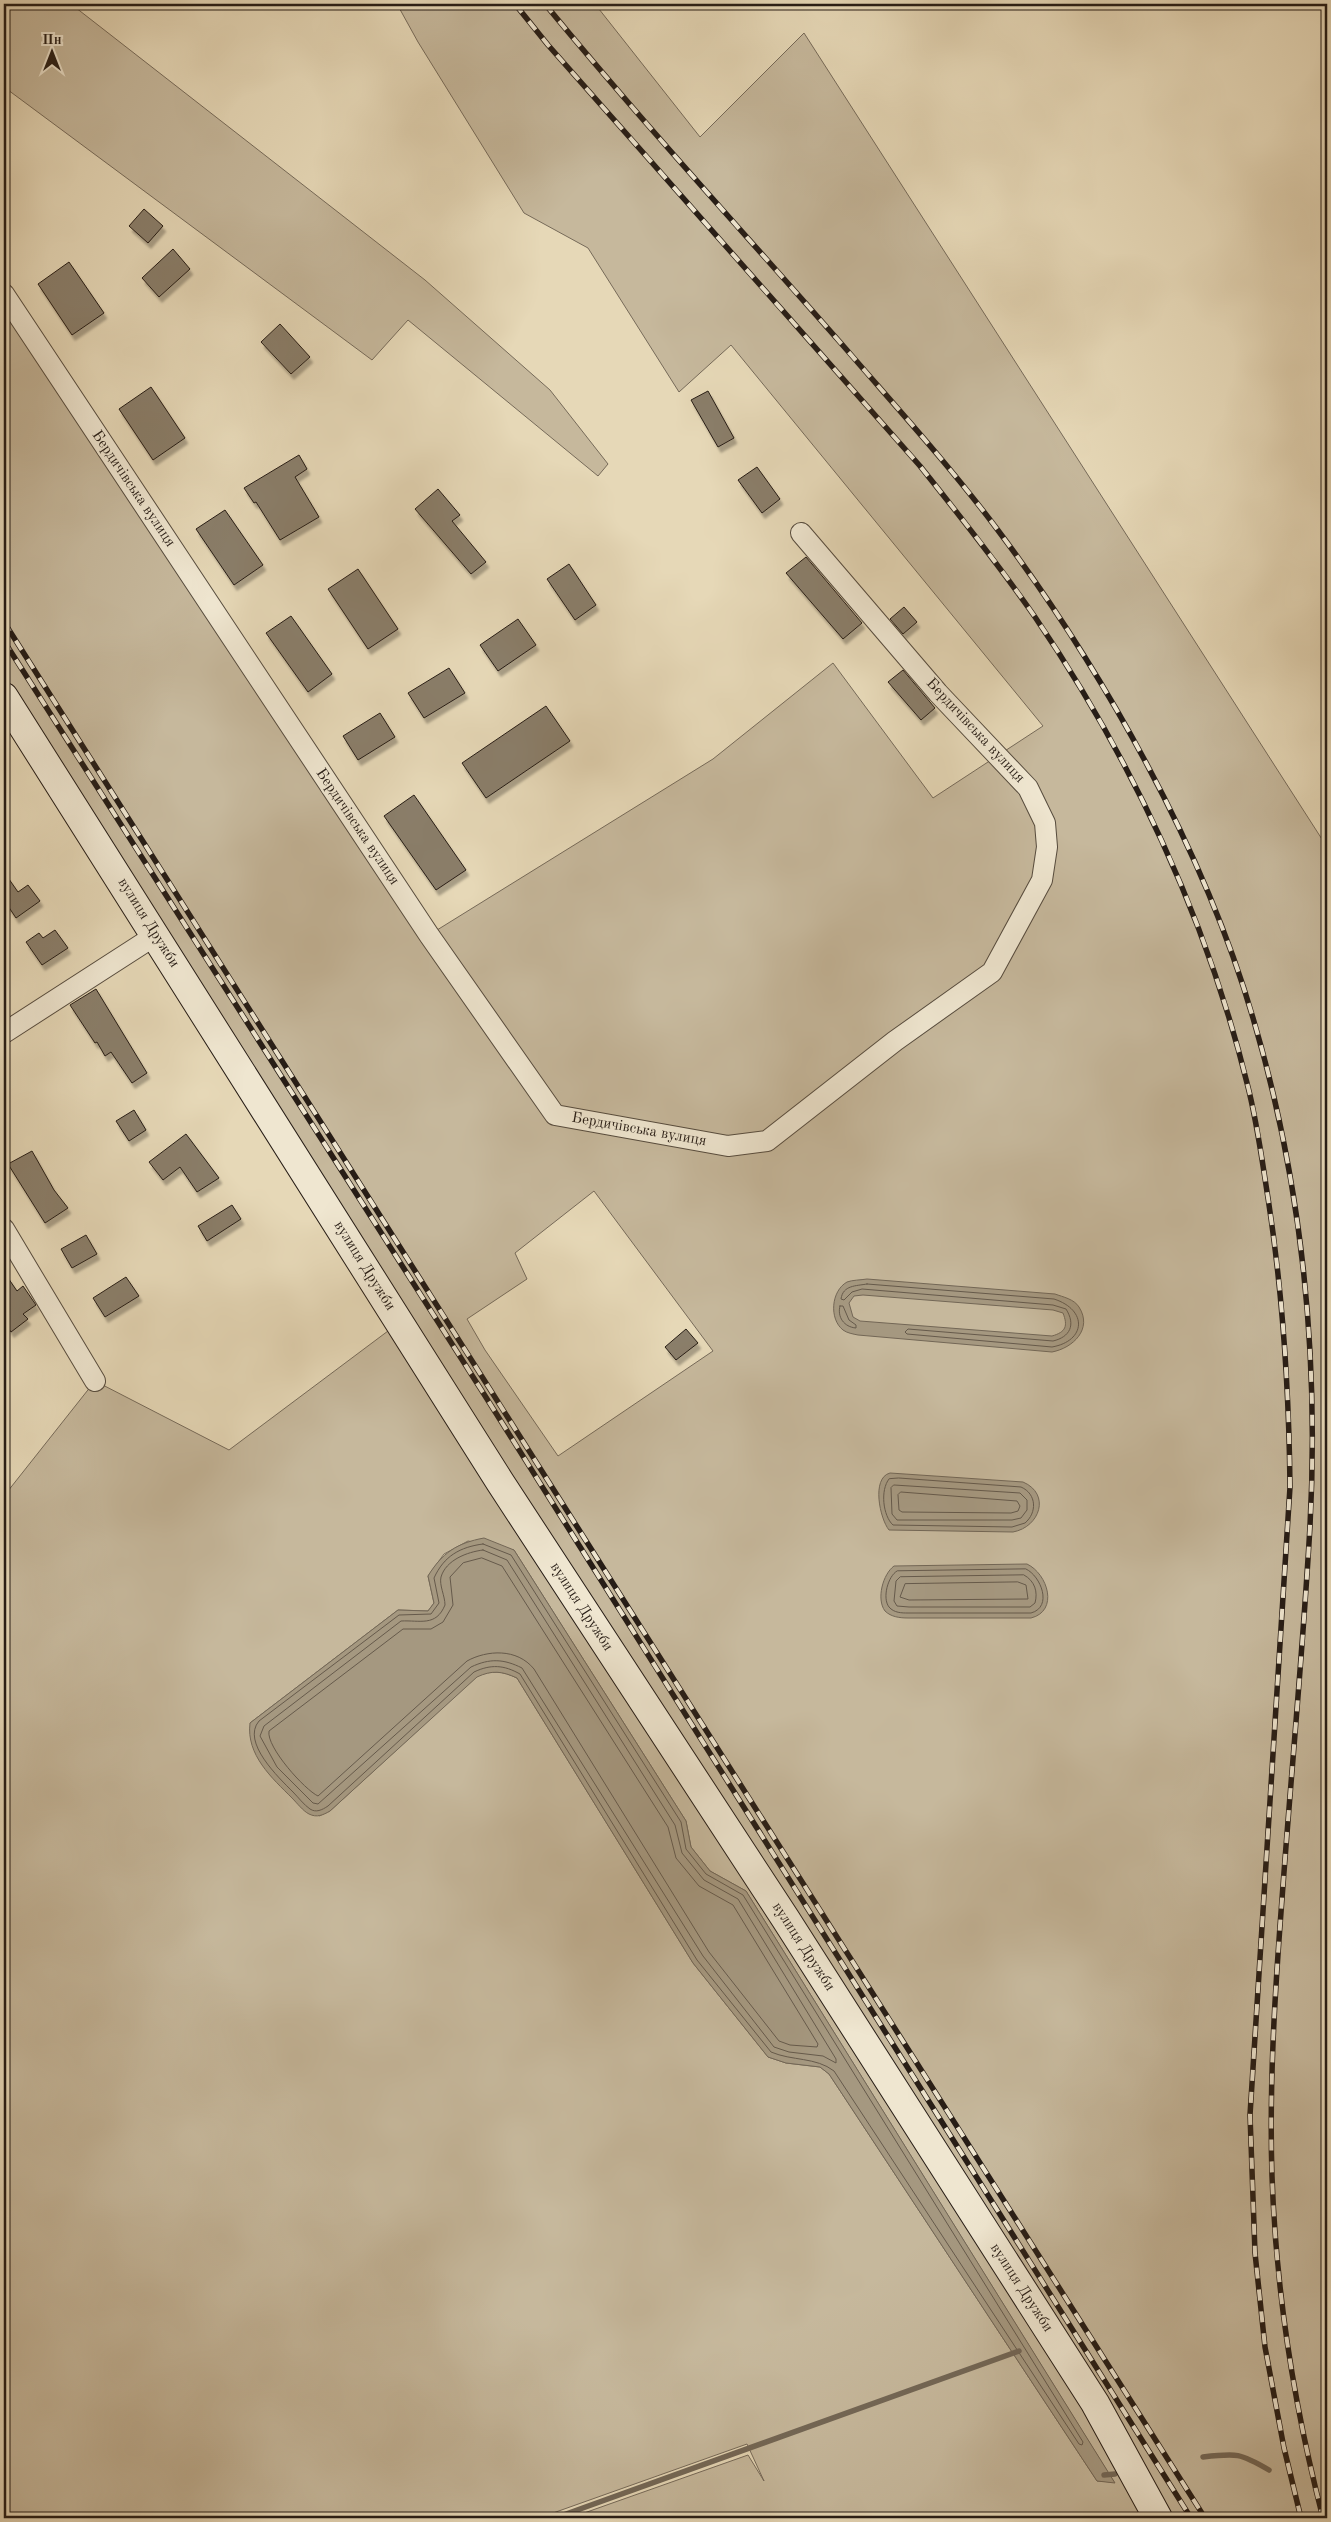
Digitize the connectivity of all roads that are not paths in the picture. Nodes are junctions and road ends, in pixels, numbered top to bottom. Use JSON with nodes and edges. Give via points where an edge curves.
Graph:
{"nodes":[{"id":1,"x":4,"y":294,"type":"edge"},
{"id":2,"x":801,"y":533,"type":"dead end"},
{"id":3,"x":4,"y":697,"type":"edge"},
{"id":4,"x":156,"y":935,"type":"junction"},
{"id":5,"x":4,"y":1033,"type":"edge"},
{"id":6,"x":4,"y":1229,"type":"edge"},
{"id":7,"x":95,"y":1381,"type":"dead end"},
{"id":8,"x":1158,"y":2518,"type":"edge"}],
"edges":[{"from":1,"to":2,"type":"street","name":"Бердичівська вулиця","via":[[429,935],[555,1115],[728,1146],[767,1141],[895,1041],[992,972],[1042,880],[1047,847],[1045,823],[1028,788],[938,694]]},
{"from":3,"to":4,"type":"street","name":"вулиця Дружби"},
{"from":4,"to":5,"type":"street"},
{"from":4,"to":8,"type":"street","name":"вулиця Дружби","via":[[500,1482],[785,1918],[1095,2403]]},
{"from":6,"to":7,"type":"street"}]}
